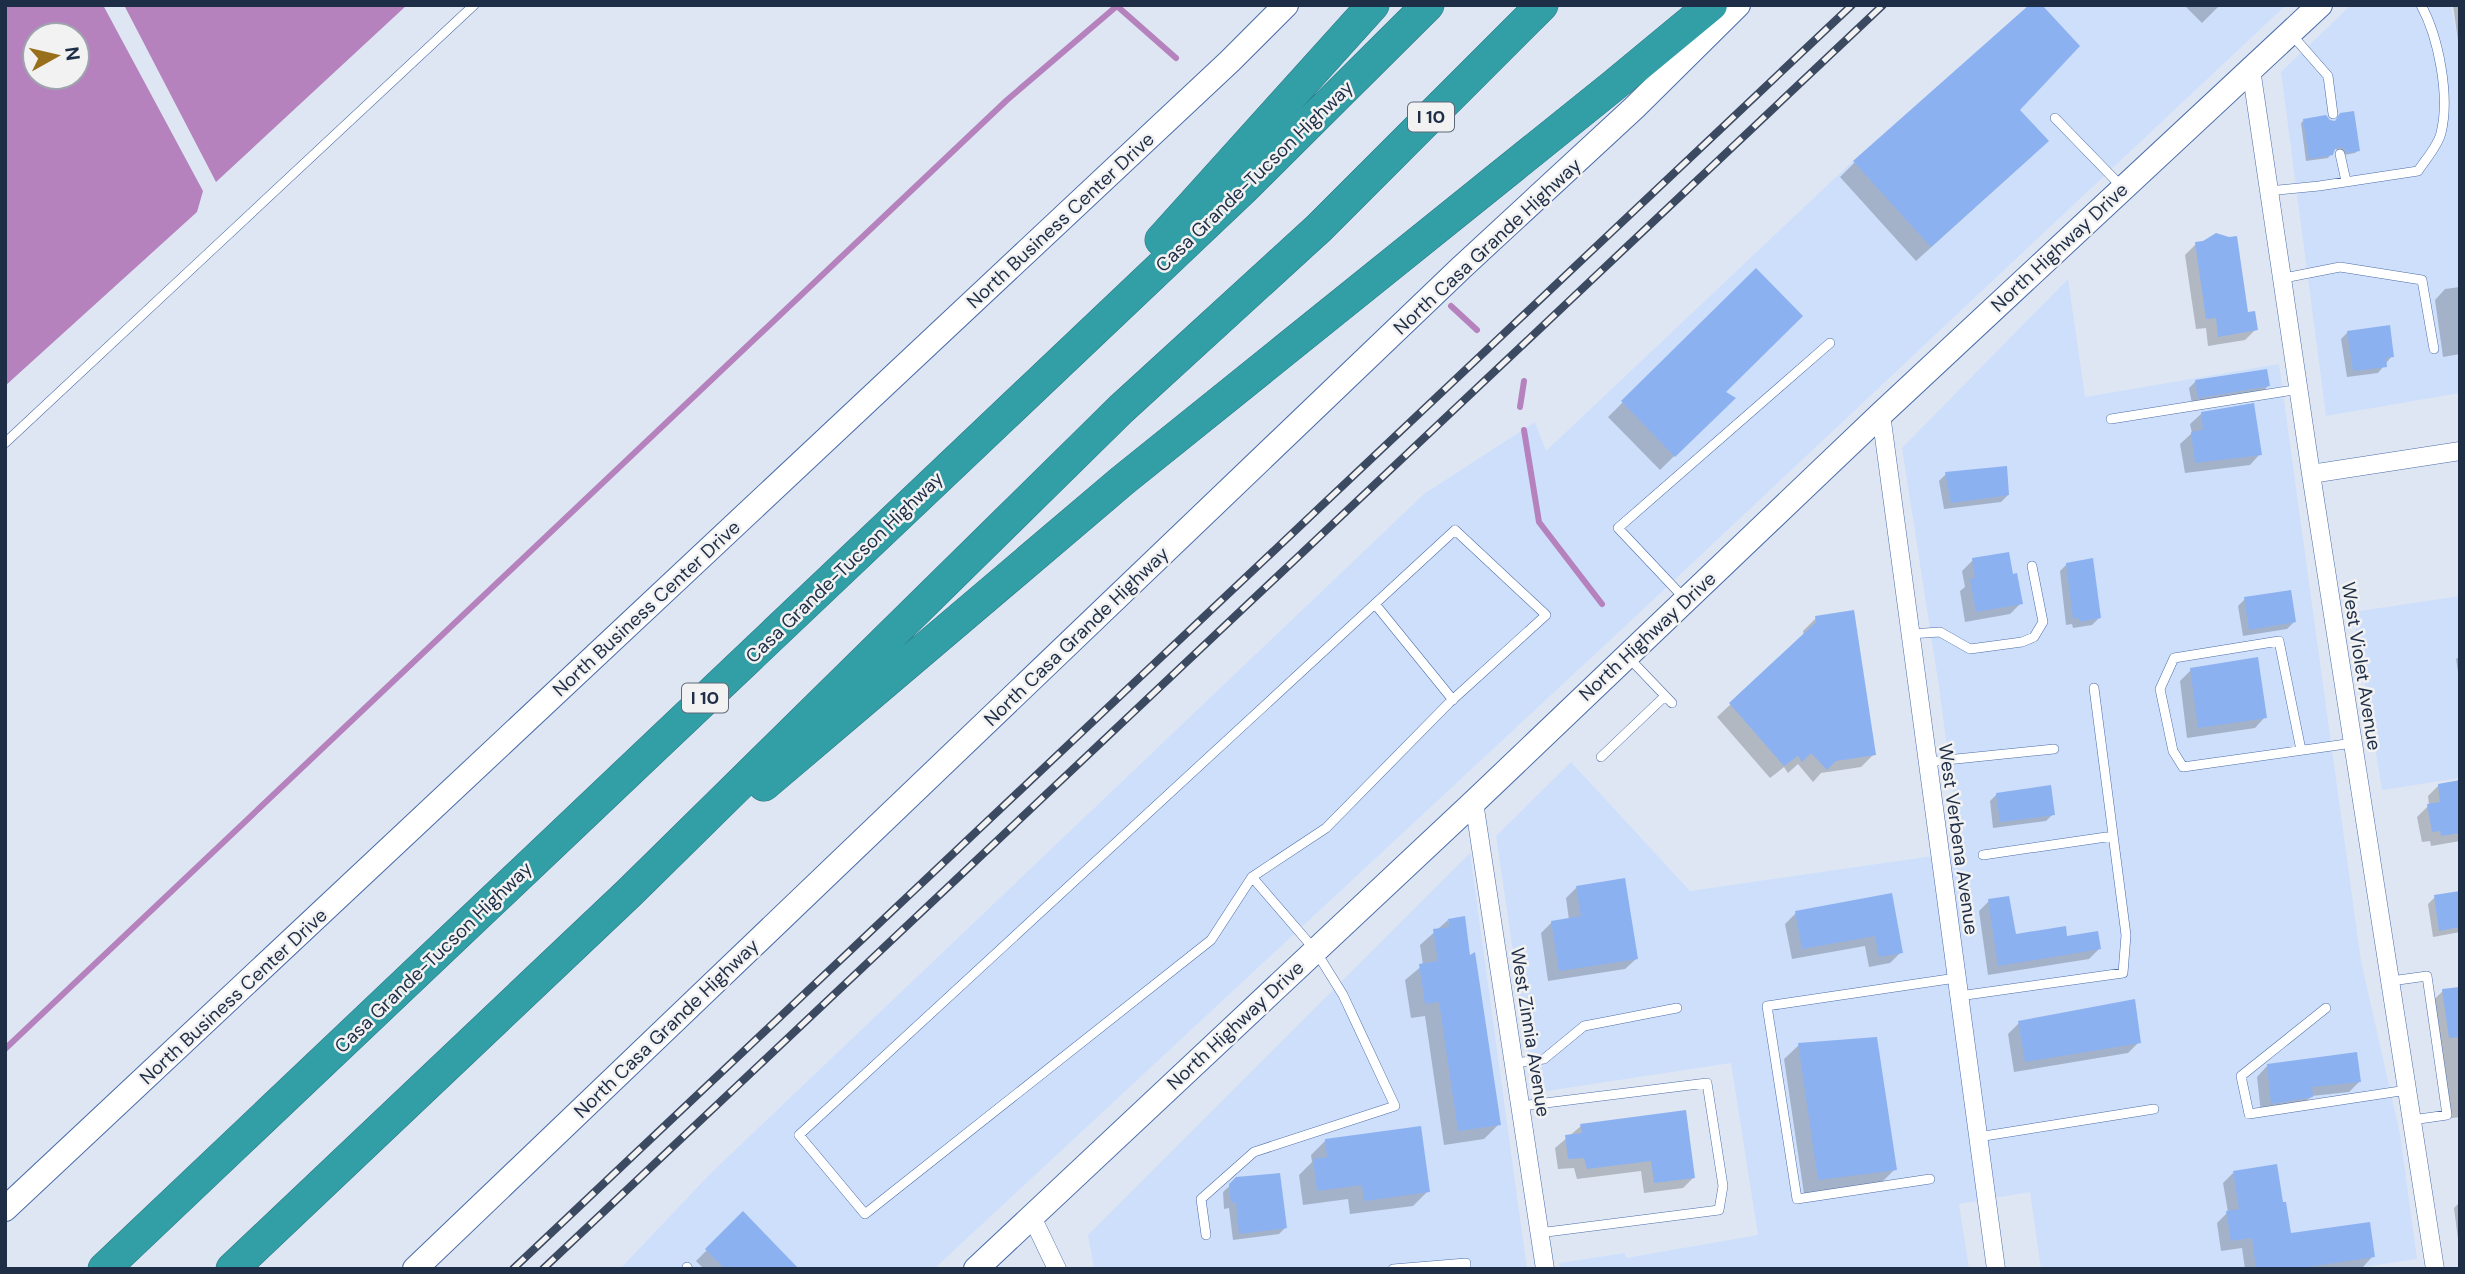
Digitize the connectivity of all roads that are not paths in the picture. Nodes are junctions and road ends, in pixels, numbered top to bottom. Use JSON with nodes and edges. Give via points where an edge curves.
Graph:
{"nodes":[{"id":1,"x":474,"y":5,"type":"edge"},
{"id":2,"x":1286,"y":5,"type":"edge"},
{"id":3,"x":1373,"y":5,"type":"edge"},
{"id":4,"x":1428,"y":5,"type":"edge"},
{"id":5,"x":1542,"y":5,"type":"edge"},
{"id":6,"x":1711,"y":5,"type":"edge"},
{"id":7,"x":1738,"y":5,"type":"edge"},
{"id":8,"x":2320,"y":5,"type":"edge"},
{"id":9,"x":2421,"y":5,"type":"edge"},
{"id":10,"x":2290,"y":32,"type":"junction"},
{"id":11,"x":2251,"y":69,"type":"junction"},
{"id":12,"x":2333,"y":114,"type":"dead end"},
{"id":13,"x":2054,"y":118,"type":"dead end"},
{"id":14,"x":2340,"y":154,"type":"dead end"},
{"id":15,"x":2346,"y":181,"type":"junction"},
{"id":16,"x":2122,"y":188,"type":"junction"},
{"id":17,"x":2269,"y":191,"type":"junction"},
{"id":18,"x":2284,"y":278,"type":"junction"},
{"id":19,"x":1830,"y":343,"type":"dead end"},
{"id":20,"x":2434,"y":349,"type":"dead end"},
{"id":21,"x":2300,"y":389,"type":"junction"},
{"id":22,"x":1881,"y":414,"type":"junction"},
{"id":23,"x":1001,"y":417,"type":"junction"},
{"id":24,"x":2112,"y":419,"type":"dead end"},
{"id":25,"x":5,"y":443,"type":"edge"},
{"id":26,"x":2460,"y":451,"type":"edge"},
{"id":27,"x":2311,"y":474,"type":"junction"},
{"id":28,"x":2032,"y":566,"type":"dead end"},
{"id":29,"x":1685,"y":600,"type":"junction"},
{"id":30,"x":1375,"y":604,"type":"junction"},
{"id":31,"x":1910,"y":634,"type":"junction"},
{"id":32,"x":1626,"y":656,"type":"junction"},
{"id":33,"x":2094,"y":688,"type":"dead end"},
{"id":34,"x":1665,"y":695,"type":"junction"},
{"id":35,"x":1453,"y":699,"type":"junction"},
{"id":36,"x":1672,"y":703,"type":"dead end"},
{"id":37,"x":2353,"y":743,"type":"junction"},
{"id":38,"x":2054,"y":748,"type":"dead end"},
{"id":39,"x":2301,"y":750,"type":"junction"},
{"id":40,"x":1601,"y":757,"type":"dead end"},
{"id":41,"x":1927,"y":762,"type":"junction"},
{"id":42,"x":1474,"y":802,"type":"junction"},
{"id":43,"x":2113,"y":836,"type":"junction"},
{"id":44,"x":1983,"y":855,"type":"dead end"},
{"id":45,"x":1252,"y":877,"type":"junction"},
{"id":46,"x":629,"y":892,"type":"junction"},
{"id":47,"x":1315,"y":950,"type":"junction"},
{"id":48,"x":1956,"y":978,"type":"junction"},
{"id":49,"x":2390,"y":981,"type":"junction"},
{"id":50,"x":1959,"y":996,"type":"junction"},
{"id":51,"x":1677,"y":1008,"type":"dead end"},
{"id":52,"x":2326,"y":1008,"type":"dead end"},
{"id":53,"x":1515,"y":1063,"type":"junction"},
{"id":54,"x":2407,"y":1090,"type":"junction"},
{"id":55,"x":1521,"y":1106,"type":"junction"},
{"id":56,"x":2154,"y":1109,"type":"dead end"},
{"id":57,"x":2412,"y":1120,"type":"junction"},
{"id":58,"x":1978,"y":1137,"type":"junction"},
{"id":59,"x":1930,"y":1179,"type":"dead end"},
{"id":60,"x":5,"y":1209,"type":"edge"},
{"id":61,"x":1032,"y":1217,"type":"junction"},
{"id":62,"x":1539,"y":1233,"type":"junction"},
{"id":63,"x":1206,"y":1235,"type":"dead end"},
{"id":64,"x":104,"y":1269,"type":"edge"},
{"id":65,"x":232,"y":1269,"type":"edge"},
{"id":66,"x":415,"y":1269,"type":"edge"},
{"id":67,"x":976,"y":1269,"type":"edge"},
{"id":68,"x":1058,"y":1269,"type":"edge"},
{"id":69,"x":1393,"y":1269,"type":"edge"},
{"id":70,"x":1466,"y":1269,"type":"edge"},
{"id":71,"x":1545,"y":1269,"type":"edge"},
{"id":72,"x":1996,"y":1269,"type":"edge"},
{"id":73,"x":2435,"y":1269,"type":"edge"}],
"edges":[{"from":1,"to":25,"type":"lane"},
{"from":2,"to":60,"type":"main road","name":"North Business Center Drive"},
{"from":3,"to":23,"type":"highway"},
{"from":4,"to":23,"type":"highway","name":"Casa Grande-Tucson Highway","number":"I 10","via":[[1279,154]]},
{"from":5,"to":46,"type":"highway","number":"I 10","via":[[1319,228],[1121,409]]},
{"from":6,"to":46,"type":"highway","via":[[1172,440],[808,749]]},
{"from":7,"to":66,"type":"main road","name":"North Casa Grande Highway"},
{"from":8,"to":10,"type":"main road","name":"North Highway Drive"},
{"from":9,"to":15,"type":"lane","via":[[2441,71],[2441,136],[2418,171]]},
{"from":10,"to":11,"type":"main road","name":"North Highway Drive"},
{"from":10,"to":12,"type":"lane","via":[[2328,76]]},
{"from":11,"to":16,"type":"main road","name":"North Highway Drive"},
{"from":11,"to":17,"type":"street","name":"West Violet Avenue"},
{"from":13,"to":16,"type":"lane"},
{"from":14,"to":15,"type":"lane"},
{"from":15,"to":17,"type":"lane"},
{"from":16,"to":22,"type":"main road","name":"North Highway Drive"},
{"from":17,"to":18,"type":"street","name":"West Violet Avenue"},
{"from":18,"to":20,"type":"lane","via":[[2340,267],[2422,280]]},
{"from":18,"to":21,"type":"street","name":"West Violet Avenue"},
{"from":19,"to":29,"type":"lane","via":[[1618,528]]},
{"from":21,"to":24,"type":"lane"},
{"from":21,"to":27,"type":"street","name":"West Violet Avenue"},
{"from":22,"to":29,"type":"main road","name":"North Highway Drive"},
{"from":22,"to":31,"type":"street","name":"West Verbena Avenue"},
{"from":23,"to":64,"type":"highway","name":"Casa Grande-Tucson Highway","number":"I 10"},
{"from":26,"to":27,"type":"street"},
{"from":27,"to":37,"type":"street","name":"West Violet Avenue"},
{"from":28,"to":31,"type":"lane","via":[[2043,622],[2034,637],[1970,649],[1940,632]]},
{"from":29,"to":32,"type":"main road","name":"North Highway Drive"},
{"from":30,"to":35,"type":"lane"},
{"from":30,"to":35,"type":"lane","via":[[1455,530],[1546,615]]},
{"from":30,"to":45,"type":"lane","via":[[799,1135],[865,1214],[1211,940]]},
{"from":31,"to":41,"type":"street","name":"West Verbena Avenue"},
{"from":32,"to":34,"type":"lane"},
{"from":32,"to":42,"type":"main road","name":"North Highway Drive"},
{"from":33,"to":43,"type":"lane"},
{"from":34,"to":36,"type":"lane"},
{"from":34,"to":40,"type":"lane"},
{"from":35,"to":45,"type":"lane","via":[[1326,828]]},
{"from":37,"to":39,"type":"lane"},
{"from":37,"to":49,"type":"street","name":"West Violet Avenue"},
{"from":38,"to":41,"type":"lane"},
{"from":39,"to":39,"type":"lane","via":[[2183,767],[2173,751],[2161,690],[2174,658],[2279,641]]},
{"from":41,"to":48,"type":"street","name":"West Verbena Avenue"},
{"from":42,"to":47,"type":"main road","name":"North Highway Drive"},
{"from":42,"to":53,"type":"street","name":"West Zinnia Avenue"},
{"from":43,"to":44,"type":"lane"},
{"from":43,"to":50,"type":"lane","via":[[2126,935],[2123,974]]},
{"from":45,"to":47,"type":"lane"},
{"from":46,"to":65,"type":"highway","number":"I 10"},
{"from":47,"to":61,"type":"main road","name":"North Highway Drive"},
{"from":47,"to":63,"type":"lane","via":[[1343,995],[1395,1106],[1254,1152],[1201,1199]]},
{"from":48,"to":50,"type":"street","name":"West Verbena Avenue"},
{"from":48,"to":59,"type":"lane","via":[[1767,1006],[1797,1199]]},
{"from":49,"to":54,"type":"street","name":"West Violet Avenue"},
{"from":49,"to":57,"type":"lane","via":[[2427,976],[2447,1115]]},
{"from":50,"to":58,"type":"street","name":"West Verbena Avenue"},
{"from":51,"to":53,"type":"lane","via":[[1584,1026],[1544,1059]]},
{"from":52,"to":54,"type":"lane","via":[[2241,1076],[2249,1114]]},
{"from":53,"to":55,"type":"street","name":"West Zinnia Avenue"},
{"from":54,"to":57,"type":"street","name":"West Violet Avenue"},
{"from":55,"to":62,"type":"street","name":"West Zinnia Avenue"},
{"from":55,"to":62,"type":"lane","via":[[1707,1083],[1723,1186],[1718,1210]]},
{"from":56,"to":58,"type":"lane"},
{"from":57,"to":73,"type":"street","name":"West Violet Avenue"},
{"from":58,"to":72,"type":"street","name":"West Verbena Avenue"},
{"from":61,"to":67,"type":"main road","name":"North Highway Drive"},
{"from":61,"to":68,"type":"street"},
{"from":62,"to":71,"type":"street","name":"West Zinnia Avenue"},
{"from":69,"to":70,"type":"lane","via":[[1466,1264]]}]}
